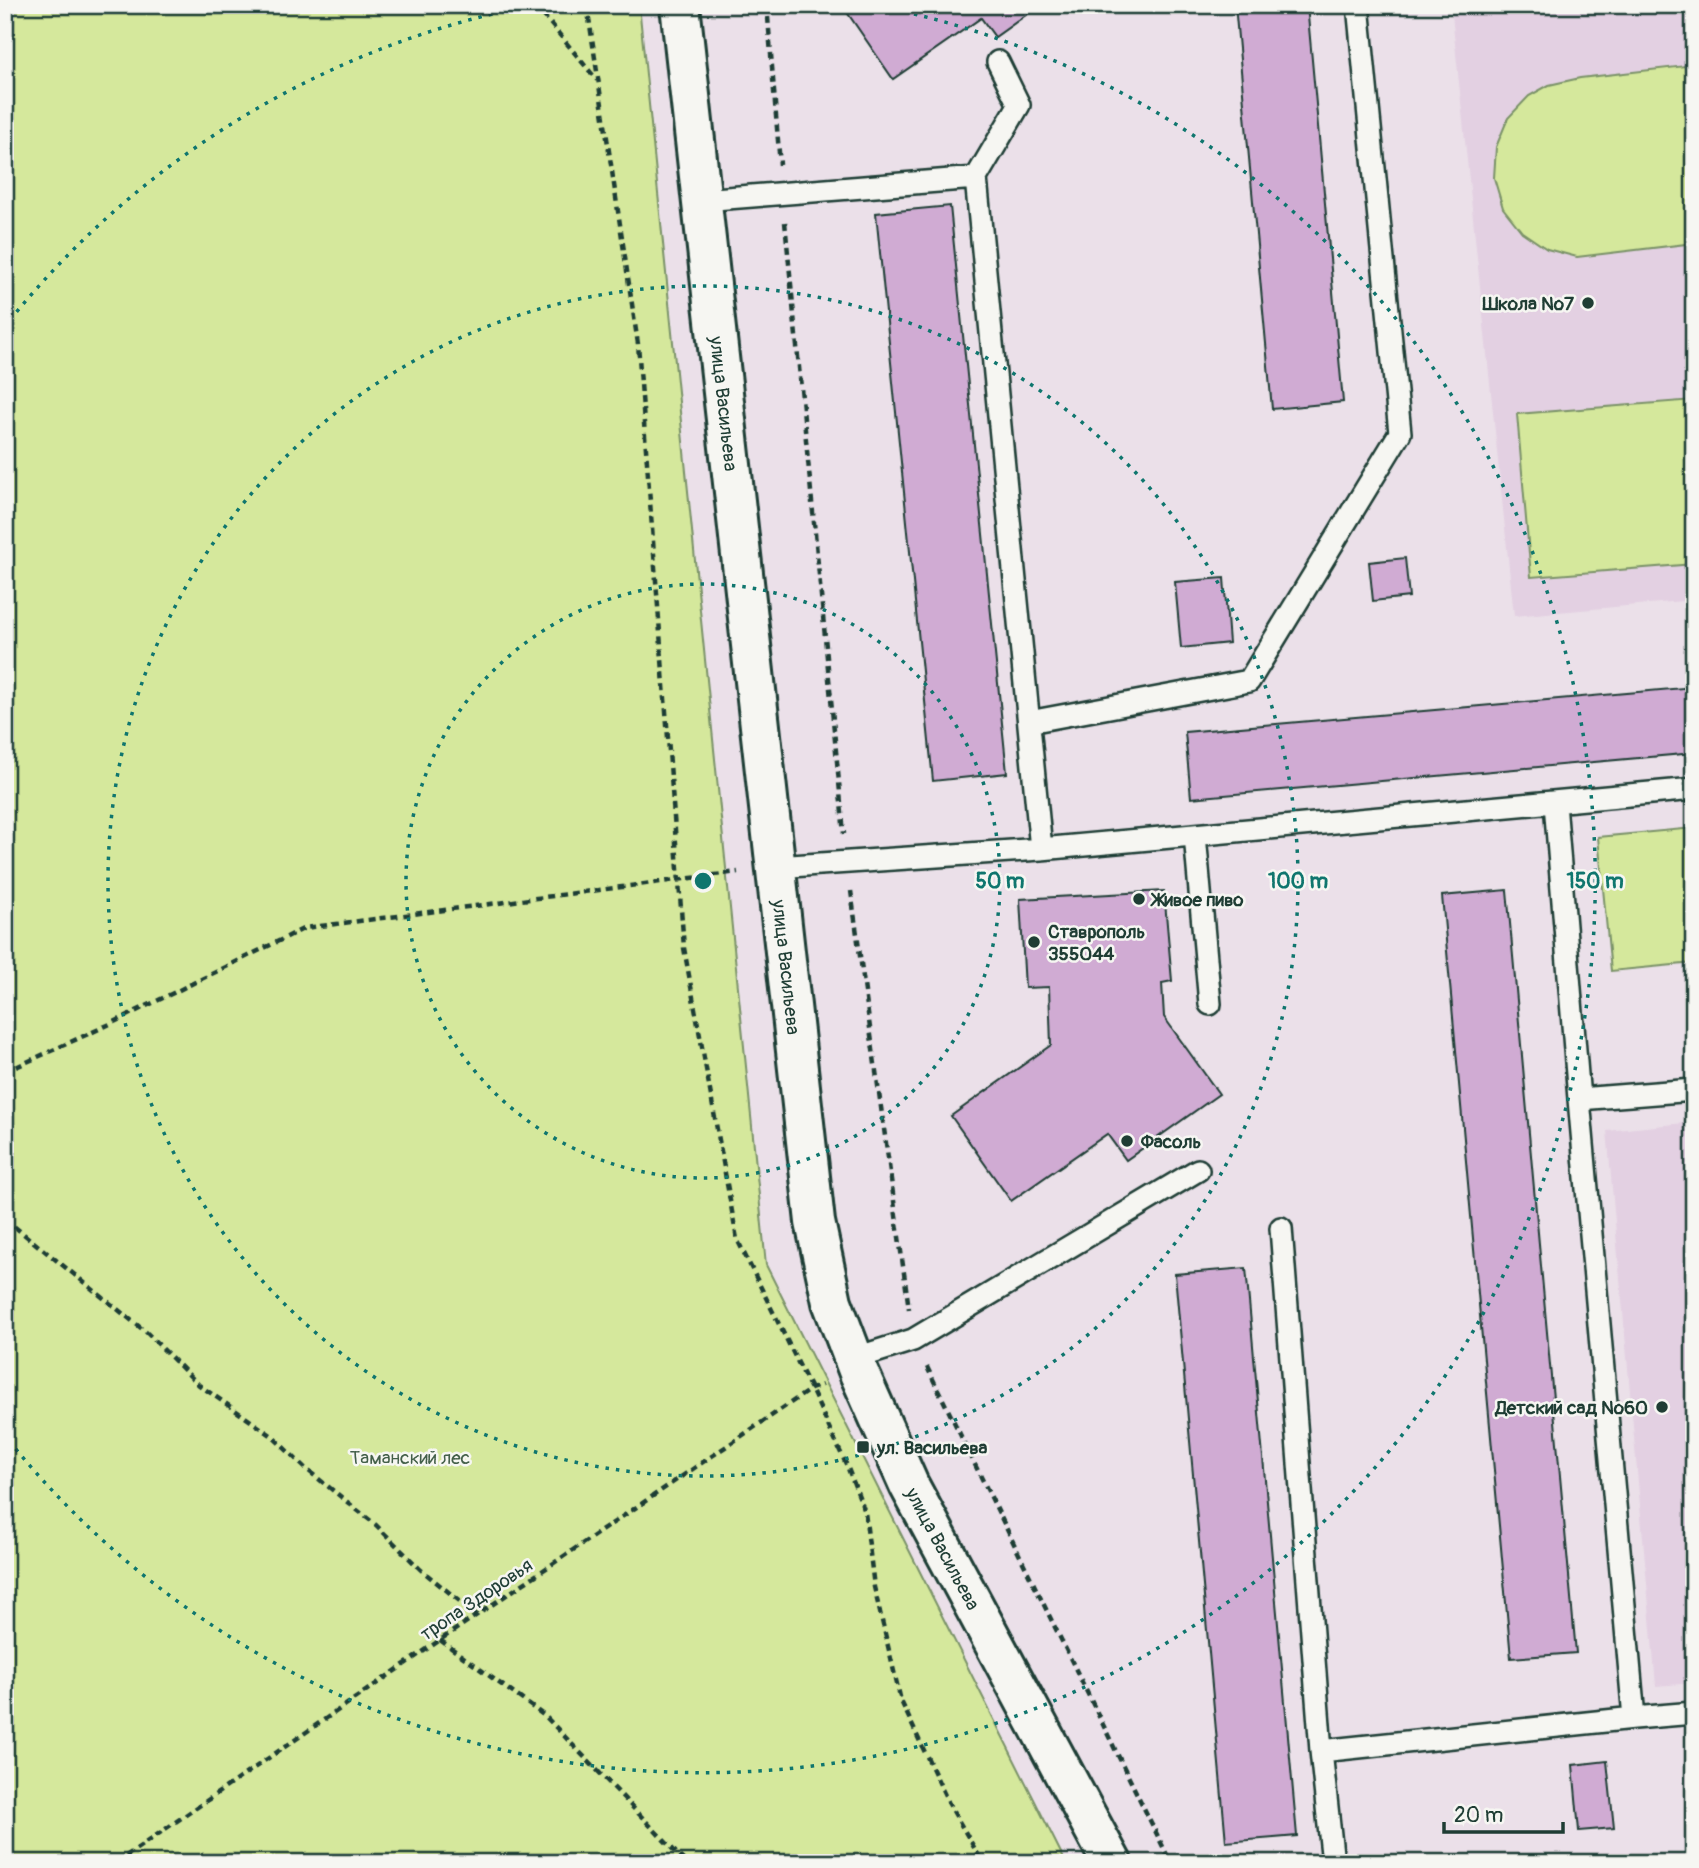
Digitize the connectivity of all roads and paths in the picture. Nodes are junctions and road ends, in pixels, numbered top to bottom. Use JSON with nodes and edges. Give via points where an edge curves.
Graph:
{"nodes":[{"id":1,"x":535,"y":5,"type":"edge"},
{"id":2,"x":587,"y":5,"type":"edge"},
{"id":3,"x":680,"y":5,"type":"edge"},
{"id":4,"x":767,"y":5,"type":"edge"},
{"id":5,"x":1358,"y":5,"type":"edge"},
{"id":6,"x":998,"y":62,"type":"dead end"},
{"id":7,"x":598,"y":81,"type":"junction"},
{"id":8,"x":976,"y":178,"type":"junction"},
{"id":9,"x":782,"y":193,"type":"junction"},
{"id":10,"x":702,"y":200,"type":"junction"},
{"id":11,"x":1028,"y":722,"type":"junction"},
{"id":12,"x":1694,"y":789,"type":"edge"},
{"id":13,"x":1555,"y":803,"type":"junction"},
{"id":14,"x":1195,"y":835,"type":"junction"},
{"id":15,"x":1041,"y":849,"type":"junction"},
{"id":16,"x":847,"y":862,"type":"junction"},
{"id":17,"x":776,"y":867,"type":"junction"},
{"id":18,"x":678,"y":880,"type":"junction"},
{"id":19,"x":1210,"y":1004,"type":"dead end"},
{"id":20,"x":5,"y":1072,"type":"edge"},
{"id":21,"x":1694,"y":1090,"type":"edge"},
{"id":22,"x":1579,"y":1099,"type":"junction"},
{"id":23,"x":1198,"y":1170,"type":"dead end"},
{"id":24,"x":5,"y":1219,"type":"edge"},
{"id":25,"x":1282,"y":1228,"type":"dead end"},
{"id":26,"x":914,"y":1340,"type":"junction"},
{"id":27,"x":856,"y":1366,"type":"junction"},
{"id":28,"x":811,"y":1389,"type":"junction"},
{"id":29,"x":477,"y":1615,"type":"junction"},
{"id":30,"x":440,"y":1640,"type":"junction"},
{"id":31,"x":1694,"y":1713,"type":"edge"},
{"id":32,"x":1634,"y":1718,"type":"junction"},
{"id":33,"x":1321,"y":1751,"type":"junction"},
{"id":34,"x":116,"y":1863,"type":"edge"},
{"id":35,"x":686,"y":1863,"type":"edge"},
{"id":36,"x":983,"y":1863,"type":"edge"},
{"id":37,"x":1112,"y":1863,"type":"edge"},
{"id":38,"x":1171,"y":1863,"type":"edge"},
{"id":39,"x":1333,"y":1863,"type":"edge"}],
"edges":[{"from":1,"to":7,"type":"path"},
{"from":2,"to":7,"type":"path"},
{"from":3,"to":10,"type":"street","name":"улица Васильева"},
{"from":4,"to":9,"type":"path"},
{"from":5,"to":11,"type":"lane","via":[[1401,433],[1249,681]]},
{"from":6,"to":8,"type":"lane","via":[[1019,105]]},
{"from":7,"to":18,"type":"path","via":[[638,344]]},
{"from":8,"to":9,"type":"lane"},
{"from":8,"to":11,"type":"lane"},
{"from":9,"to":10,"type":"lane"},
{"from":9,"to":16,"type":"path"},
{"from":10,"to":17,"type":"street","name":"улица Васильева"},
{"from":11,"to":15,"type":"lane"},
{"from":12,"to":13,"type":"lane"},
{"from":13,"to":14,"type":"lane"},
{"from":13,"to":22,"type":"lane"},
{"from":14,"to":15,"type":"lane"},
{"from":14,"to":19,"type":"lane"},
{"from":15,"to":16,"type":"lane"},
{"from":16,"to":17,"type":"lane"},
{"from":16,"to":26,"type":"path"},
{"from":17,"to":18,"type":"path"},
{"from":17,"to":27,"type":"street","name":"улица Васильева","via":[[815,1222],[832,1302]]},
{"from":18,"to":20,"type":"path","via":[[305,928]]},
{"from":18,"to":28,"type":"path","via":[[684,947],[737,1239]]},
{"from":21,"to":22,"type":"lane"},
{"from":22,"to":32,"type":"lane"},
{"from":23,"to":26,"type":"lane"},
{"from":24,"to":29,"type":"path","via":[[146,1332],[199,1385],[271,1435]]},
{"from":25,"to":33,"type":"lane"},
{"from":26,"to":27,"type":"lane"},
{"from":26,"to":38,"type":"path"},
{"from":27,"to":28,"type":"path","name":"тропа Здоровья"},
{"from":27,"to":37,"type":"street","name":"улица Васильева","via":[[909,1485]]},
{"from":28,"to":29,"type":"path","name":"тропа Здоровья"},
{"from":28,"to":36,"type":"path","via":[[865,1513],[874,1587],[901,1701],[948,1804]]},
{"from":29,"to":30,"type":"path","name":"тропа Здоровья"},
{"from":30,"to":34,"type":"path","name":"тропа Здоровья"},
{"from":30,"to":35,"type":"path","via":[[546,1717]]},
{"from":31,"to":32,"type":"lane"},
{"from":32,"to":33,"type":"lane"},
{"from":33,"to":39,"type":"lane"}]}
